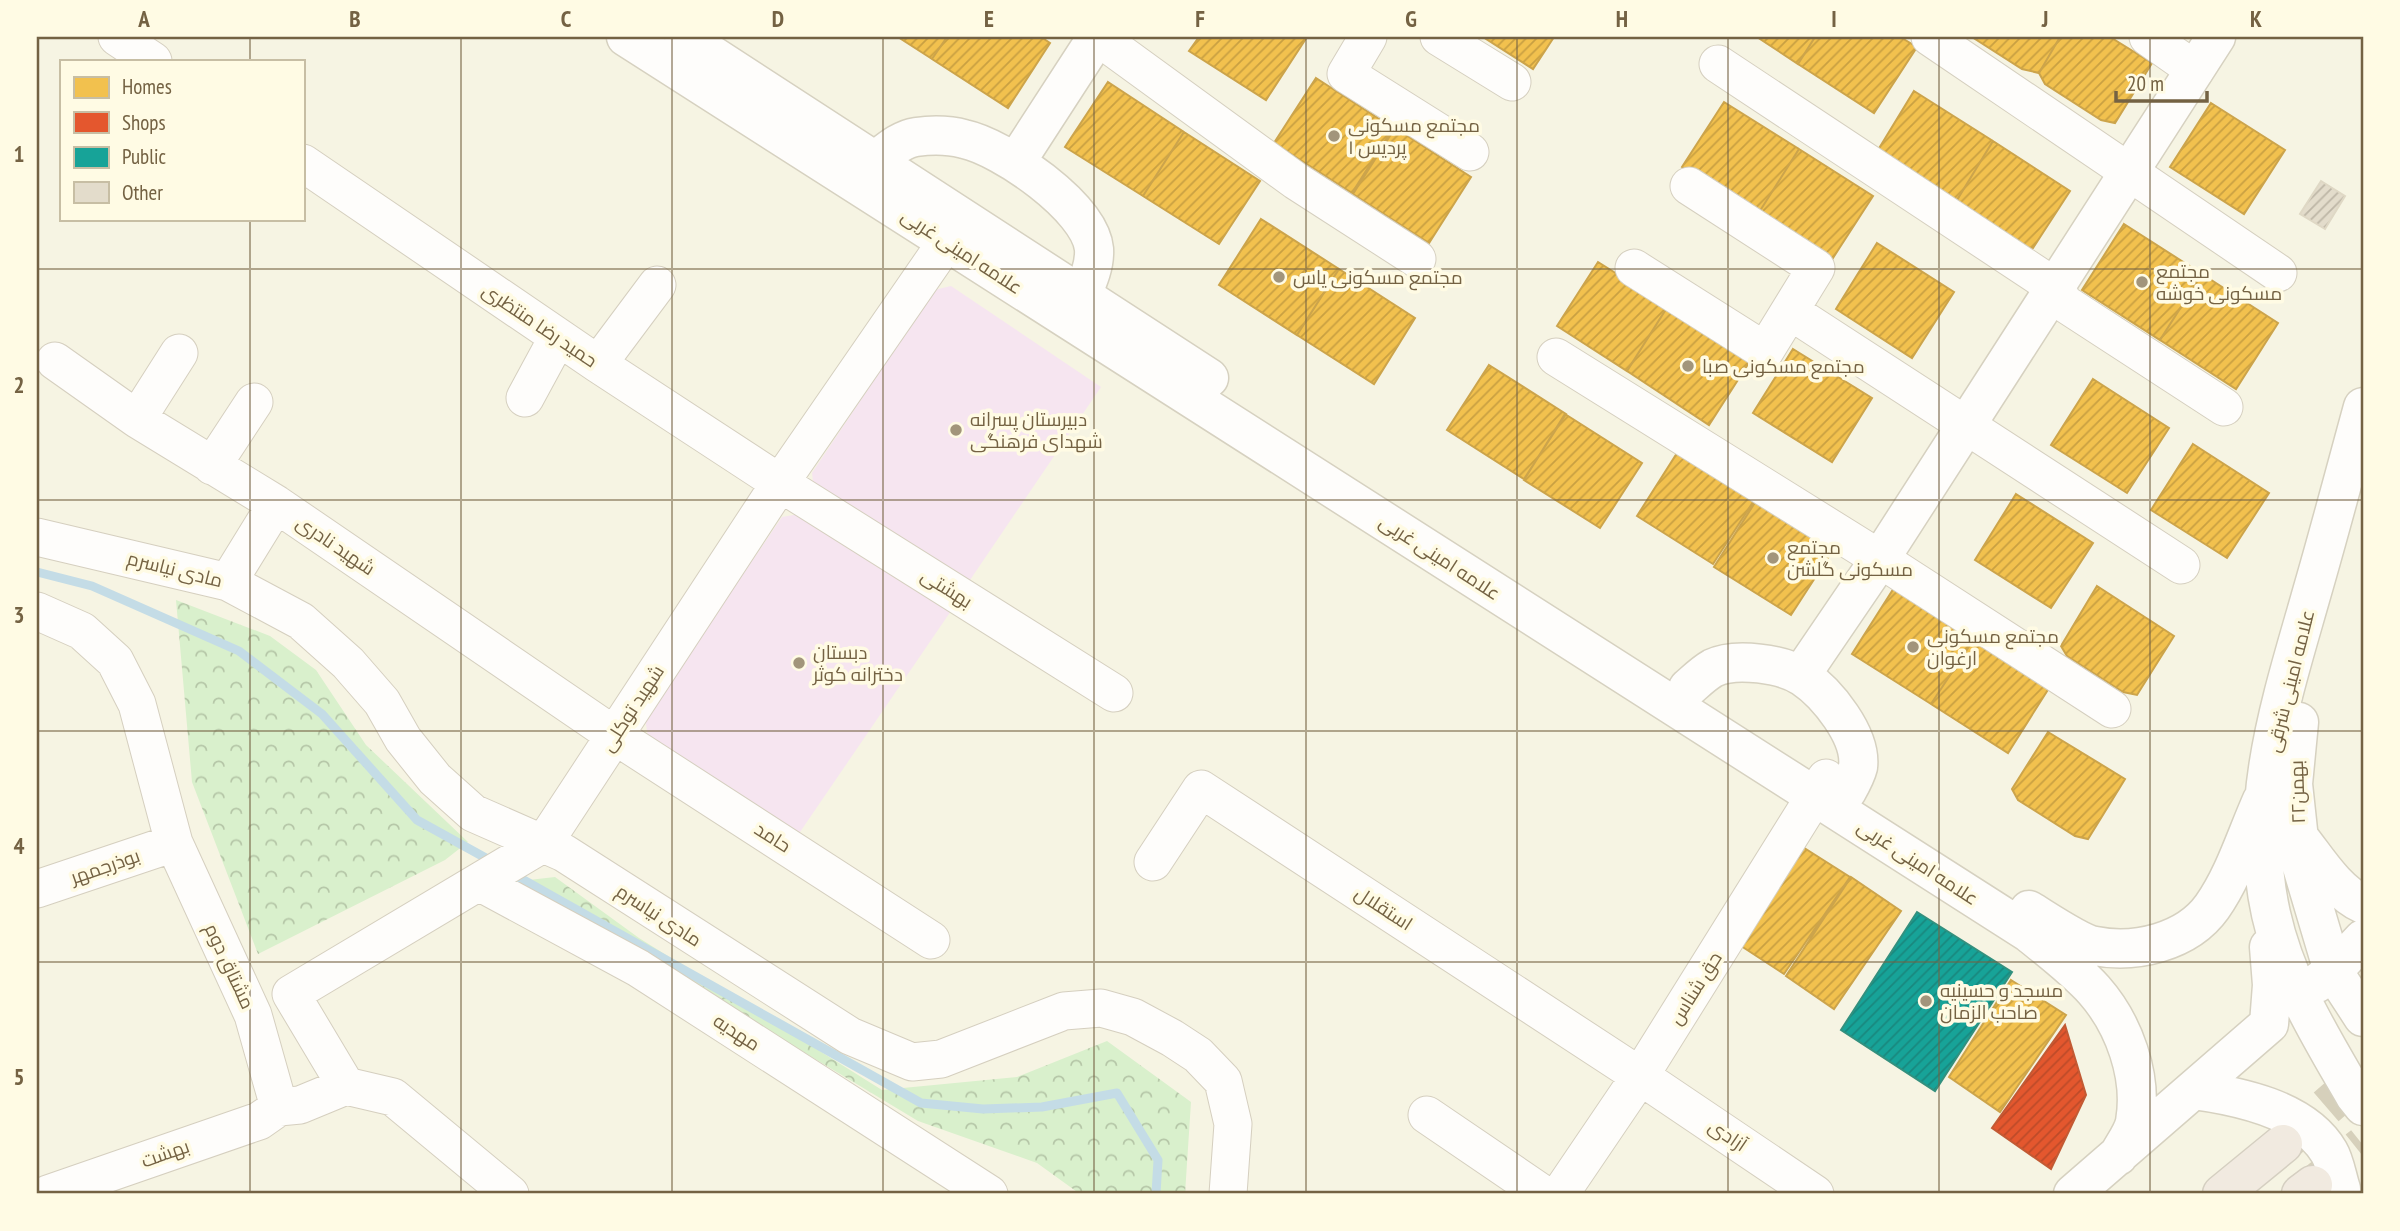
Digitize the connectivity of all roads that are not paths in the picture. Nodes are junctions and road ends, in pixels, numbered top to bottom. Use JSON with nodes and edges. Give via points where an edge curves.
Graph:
{"nodes":[{"id":1,"x":117,"y":37,"type":"edge"},
{"id":2,"x":626,"y":37,"type":"edge"},
{"id":3,"x":684,"y":37,"type":"edge"},
{"id":4,"x":1097,"y":37,"type":"edge"},
{"id":5,"x":1367,"y":37,"type":"edge"},
{"id":6,"x":1439,"y":37,"type":"edge"},
{"id":7,"x":1930,"y":37,"type":"edge"},
{"id":8,"x":2148,"y":37,"type":"edge"},
{"id":9,"x":2216,"y":37,"type":"edge"},
{"id":10,"x":152,"y":60,"type":"edge"},
{"id":11,"x":1718,"y":64,"type":"dead end"},
{"id":12,"x":2195,"y":70,"type":"junction"},
{"id":13,"x":1511,"y":82,"type":"dead end"},
{"id":14,"x":1471,"y":152,"type":"dead end"},
{"id":15,"x":875,"y":161,"type":"junction"},
{"id":16,"x":1016,"y":162,"type":"junction"},
{"id":17,"x":304,"y":164,"type":"edge"},
{"id":18,"x":2129,"y":171,"type":"junction"},
{"id":19,"x":1689,"y":186,"type":"dead end"},
{"id":20,"x":947,"y":241,"type":"junction"},
{"id":21,"x":1416,"y":259,"type":"dead end"},
{"id":22,"x":1634,"y":268,"type":"dead end"},
{"id":23,"x":2278,"y":273,"type":"dead end"},
{"id":24,"x":657,"y":285,"type":"dead end"},
{"id":25,"x":2055,"y":287,"type":"junction"},
{"id":26,"x":1082,"y":295,"type":"junction"},
{"id":27,"x":1790,"y":311,"type":"junction"},
{"id":28,"x":558,"y":337,"type":"junction"},
{"id":29,"x":180,"y":353,"type":"dead end"},
{"id":30,"x":1556,"y":357,"type":"dead end"},
{"id":31,"x":55,"y":361,"type":"dead end"},
{"id":32,"x":598,"y":364,"type":"junction"},
{"id":33,"x":525,"y":398,"type":"dead end"},
{"id":34,"x":254,"y":402,"type":"dead end"},
{"id":35,"x":2224,"y":407,"type":"dead end"},
{"id":36,"x":2363,"y":407,"type":"edge"},
{"id":37,"x":136,"y":419,"type":"junction"},
{"id":38,"x":1966,"y":425,"type":"junction"},
{"id":39,"x":212,"y":467,"type":"junction"},
{"id":40,"x":780,"y":483,"type":"junction"},
{"id":41,"x":276,"y":504,"type":"junction"},
{"id":42,"x":37,"y":537,"type":"edge"},
{"id":43,"x":1881,"y":559,"type":"junction"},
{"id":44,"x":2182,"y":565,"type":"dead end"},
{"id":45,"x":2319,"y":569,"type":"junction"},
{"id":46,"x":228,"y":582,"type":"junction"},
{"id":47,"x":37,"y":611,"type":"edge"},
{"id":48,"x":1801,"y":676,"type":"junction"},
{"id":49,"x":1688,"y":688,"type":"junction"},
{"id":50,"x":1114,"y":693,"type":"dead end"},
{"id":51,"x":2112,"y":709,"type":"dead end"},
{"id":52,"x":614,"y":735,"type":"junction"},
{"id":53,"x":1829,"y":788,"type":"junction"},
{"id":54,"x":2262,"y":800,"type":"junction"},
{"id":55,"x":2299,"y":838,"type":"junction"},
{"id":56,"x":174,"y":843,"type":"junction"},
{"id":57,"x":544,"y":843,"type":"junction"},
{"id":58,"x":1153,"y":862,"type":"dead end"},
{"id":59,"x":479,"y":881,"type":"junction"},
{"id":60,"x":2266,"y":882,"type":"junction"},
{"id":61,"x":37,"y":889,"type":"edge"},
{"id":62,"x":2363,"y":904,"type":"edge"},
{"id":63,"x":2363,"y":939,"type":"edge"},
{"id":64,"x":931,"y":940,"type":"dead end"},
{"id":65,"x":2333,"y":971,"type":"junction"},
{"id":66,"x":2298,"y":998,"type":"junction"},
{"id":67,"x":2363,"y":1017,"type":"edge"},
{"id":68,"x":2269,"y":1024,"type":"junction"},
{"id":69,"x":1640,"y":1076,"type":"junction"},
{"id":70,"x":346,"y":1086,"type":"junction"},
{"id":71,"x":2193,"y":1090,"type":"junction"},
{"id":72,"x":2363,"y":1106,"type":"edge"},
{"id":73,"x":279,"y":1107,"type":"junction"},
{"id":74,"x":1427,"y":1115,"type":"dead end"},
{"id":75,"x":2283,"y":1144,"type":"tunnel mouth"},
{"id":76,"x":2118,"y":1156,"type":"junction"},
{"id":77,"x":2318,"y":1191,"type":"edge"},
{"id":78,"x":48,"y":1194,"type":"edge"},
{"id":79,"x":510,"y":1194,"type":"edge"},
{"id":80,"x":989,"y":1194,"type":"edge"},
{"id":81,"x":1228,"y":1194,"type":"edge"},
{"id":82,"x":1543,"y":1194,"type":"edge"},
{"id":83,"x":1560,"y":1194,"type":"edge"},
{"id":84,"x":1815,"y":1194,"type":"edge"},
{"id":85,"x":2073,"y":1194,"type":"edge"},
{"id":86,"x":2222,"y":1194,"type":"edge"}],
"edges":[{"from":1,"to":10,"type":"street"},
{"from":2,"to":20,"type":"main road","name":"علامه امینی غربی"},
{"from":3,"to":15,"type":"main road","name":"علامه امینی غربی"},
{"from":4,"to":16,"type":"main road"},
{"from":4,"to":21,"type":"street","via":[[1296,181]]},
{"from":5,"to":14,"type":"street","via":[[1346,74]]},
{"from":6,"to":13,"type":"street"},
{"from":7,"to":18,"type":"street"},
{"from":8,"to":12,"type":"street"},
{"from":9,"to":12,"type":"main road"},
{"from":11,"to":25,"type":"street"},
{"from":12,"to":18,"type":"main road"},
{"from":15,"to":16,"type":"main road","via":[[913,137],[937,136],[964,139]]},
{"from":15,"to":26,"type":"main road","name":"علامه امینی غربی"},
{"from":16,"to":26,"type":"main road","via":[[1083,221],[1094,247]]},
{"from":17,"to":28,"type":"street","name":"حمید رضا منتظری"},
{"from":18,"to":23,"type":"street"},
{"from":18,"to":25,"type":"main road"},
{"from":19,"to":27,"type":"street","via":[[1816,268]]},
{"from":20,"to":40,"type":"street","name":"شهید توکلی"},
{"from":20,"to":53,"type":"main road","name":"علامه امینی غربی"},
{"from":22,"to":27,"type":"street","via":[[1765,351]]},
{"from":24,"to":32,"type":"street"},
{"from":25,"to":35,"type":"street","via":[[2064,303]]},
{"from":25,"to":38,"type":"main road"},
{"from":26,"to":49,"type":"main road","name":"علامه امینی غربی"},
{"from":27,"to":38,"type":"street"},
{"from":28,"to":32,"type":"street","name":"حمید رضا منتظری"},
{"from":28,"to":33,"type":"street"},
{"from":29,"to":37,"type":"street"},
{"from":30,"to":43,"type":"street"},
{"from":31,"to":37,"type":"street","name":"شهید نادری"},
{"from":32,"to":40,"type":"street","name":"حمید رضا منتظری"},
{"from":34,"to":39,"type":"street"},
{"from":36,"to":45,"type":"main road"},
{"from":37,"to":39,"type":"street","name":"شهید نادری"},
{"from":38,"to":43,"type":"main road"},
{"from":38,"to":44,"type":"street"},
{"from":39,"to":41,"type":"street","name":"شهید نادری"},
{"from":40,"to":50,"type":"street","name":"بهشتی"},
{"from":40,"to":52,"type":"street","name":"شهید توکلی"},
{"from":41,"to":46,"type":"street"},
{"from":41,"to":52,"type":"street","name":"شهید نادری"},
{"from":42,"to":46,"type":"street","name":"مادی نیاسرم"},
{"from":43,"to":48,"type":"main road"},
{"from":43,"to":51,"type":"street"},
{"from":45,"to":54,"type":"main road","name":"علامه امینی شرقی","via":[[2278,710]]},
{"from":45,"to":55,"type":"main road","name":"۲۲بهمن","via":[[2294,784]]},
{"from":46,"to":57,"type":"street","name":"مادی نیاسرم","via":[[301,621],[348,663],[382,702],[403,739],[435,779],[473,813]]},
{"from":47,"to":56,"type":"street","name":"مشتاق دوم","via":[[82,631],[115,662],[137,704]]},
{"from":48,"to":49,"type":"main road","via":[[1761,663],[1735,663],[1716,667]]},
{"from":48,"to":53,"type":"main road","via":[[1822,692],[1853,739],[1858,765]]},
{"from":49,"to":53,"type":"main road","name":"علامه امینی غربی"},
{"from":52,"to":57,"type":"street","name":"شهید توکلی"},
{"from":52,"to":64,"type":"street","name":"حامد"},
{"from":53,"to":54,"type":"main road","name":"علامه امینی غربی","via":[[2092,946],[2115,948],[2157,942],[2197,924],[2220,895]]},
{"from":53,"to":69,"type":"street","name":"حق شناس"},
{"from":53,"to":76,"type":"main road","name":"علامه امینی غربی","via":[[2029,933],[2094,990],[2120,1030],[2134,1076],[2135,1124]]},
{"from":54,"to":60,"type":"main road","name":"علامه امینی شرقی"},
{"from":55,"to":62,"type":"main road","via":[[2343,890]]},
{"from":55,"to":65,"type":"main road","name":"۲۲بهمن","via":[[2302,867]]},
{"from":56,"to":61,"type":"street","name":"بوذرجمهر"},
{"from":56,"to":73,"type":"street","name":"مشتاق دوم","via":[[253,1015]]},
{"from":57,"to":59,"type":"street","name":"شهید توکلی"},
{"from":57,"to":81,"type":"street","name":"مادی نیاسرم","via":[[850,1036],[912,1062],[941,1059],[1064,1012],[1101,1008],[1133,1017],[1198,1055],[1223,1081],[1233,1124]]},
{"from":58,"to":69,"type":"street","name":"استقلال","via":[[1201,789]]},
{"from":59,"to":70,"type":"street","name":"شهید توکلی","via":[[291,994]]},
{"from":59,"to":80,"type":"street","name":"مهدیه","via":[[638,968]]},
{"from":60,"to":66,"type":"main road","name":"علامه امینی شرقی","via":[[2271,915]]},
{"from":60,"to":68,"type":"main road","via":[[2272,985]]},
{"from":63,"to":65,"type":"main road"},
{"from":65,"to":66,"type":"main road"},
{"from":65,"to":67,"type":"main road"},
{"from":66,"to":68,"type":"main road"},
{"from":66,"to":72,"type":"main road","name":"علامه امینی شرقی"},
{"from":68,"to":71,"type":"main road"},
{"from":69,"to":83,"type":"street","name":"حق شناس"},
{"from":69,"to":84,"type":"street","name":"آزادی"},
{"from":70,"to":73,"type":"street","via":[[300,1105]]},
{"from":70,"to":79,"type":"street","via":[[393,1097]]},
{"from":71,"to":76,"type":"main road"},
{"from":71,"to":77,"type":"main road","via":[[2232,1095],[2303,1124],[2329,1152],[2341,1189]]},
{"from":73,"to":78,"type":"street","name":"بهشت","via":[[259,1121]]},
{"from":74,"to":82,"type":"street"},
{"from":75,"to":86,"type":"highway"},
{"from":76,"to":85,"type":"main road"}]}
